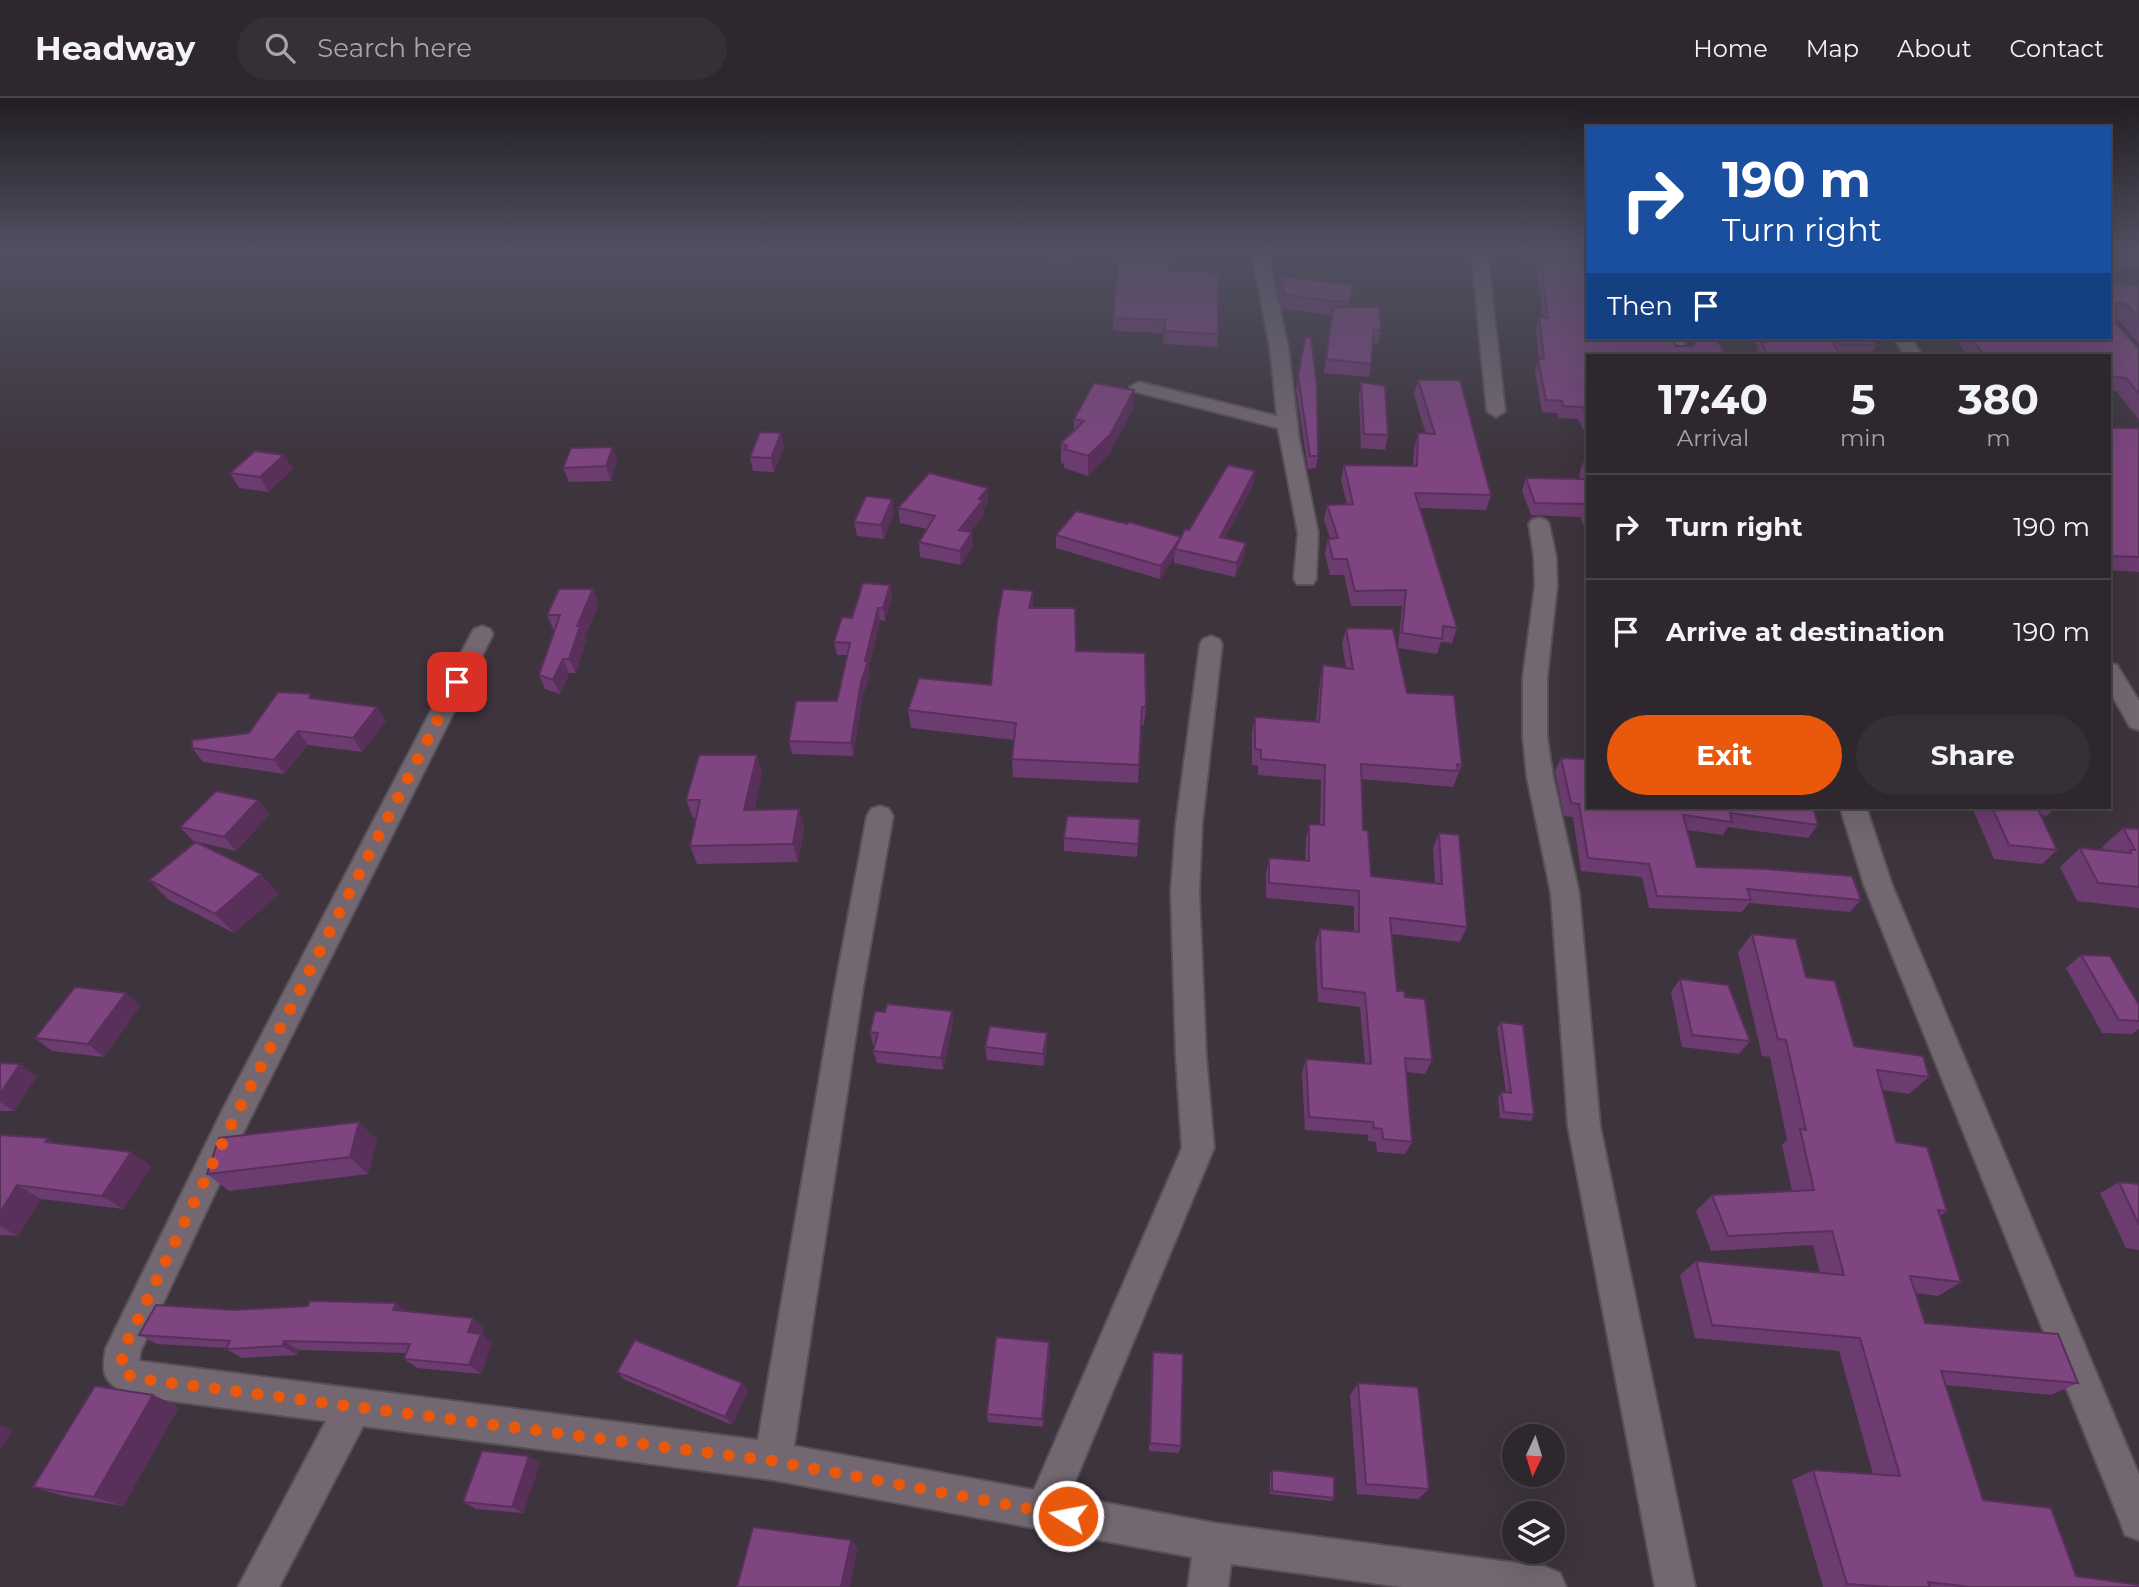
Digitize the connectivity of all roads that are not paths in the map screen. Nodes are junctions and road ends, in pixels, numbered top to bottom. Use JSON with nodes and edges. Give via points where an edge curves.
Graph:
{"nodes":[{"id":1,"x":1273,"y":319,"type":"edge"},
{"id":2,"x":1486,"y":319,"type":"edge"},
{"id":3,"x":1139,"y":387,"type":"dead end"},
{"id":4,"x":1496,"y":411,"type":"dead end"},
{"id":5,"x":1289,"y":425,"type":"junction"},
{"id":6,"x":1539,"y":524,"type":"dead end"},
{"id":7,"x":1305,"y":579,"type":"dead end"},
{"id":8,"x":482,"y":634,"type":"dead end"},
{"id":9,"x":1211,"y":644,"type":"dead end"},
{"id":10,"x":2111,"y":674,"type":"edge"},
{"id":11,"x":2139,"y":721,"type":"edge"},
{"id":12,"x":1854,"y":809,"type":"edge"},
{"id":13,"x":880,"y":816,"type":"dead end"},
{"id":14,"x":354,"y":1406,"type":"junction"},
{"id":15,"x":773,"y":1461,"type":"junction"},
{"id":16,"x":1044,"y":1511,"type":"junction"},
{"id":17,"x":2139,"y":1521,"type":"edge"},
{"id":18,"x":1214,"y":1542,"type":"junction"},
{"id":19,"x":258,"y":1587,"type":"edge"},
{"id":20,"x":1208,"y":1587,"type":"edge"},
{"id":21,"x":1546,"y":1587,"type":"edge"},
{"id":22,"x":1675,"y":1587,"type":"edge"}],
"edges":[{"from":1,"to":5,"type":"street"},
{"from":2,"to":4,"type":"street"},
{"from":3,"to":5,"type":"street"},
{"from":5,"to":7,"type":"street","via":[[1308,533]]},
{"from":6,"to":22,"type":"street","via":[[1546,586],[1535,677],[1535,737],[1565,893],[1584,1126]]},
{"from":8,"to":14,"type":"street","via":[[235,1117],[124,1348],[120,1369],[134,1378]]},
{"from":9,"to":16,"type":"street","via":[[1185,892],[1198,1147]]},
{"from":10,"to":11,"type":"street"},
{"from":12,"to":17,"type":"street","via":[[1878,885]]},
{"from":13,"to":15,"type":"street"},
{"from":14,"to":15,"type":"street"},
{"from":14,"to":19,"type":"street"},
{"from":15,"to":16,"type":"street"},
{"from":16,"to":18,"type":"street"},
{"from":18,"to":20,"type":"street"},
{"from":18,"to":21,"type":"street"}]}
